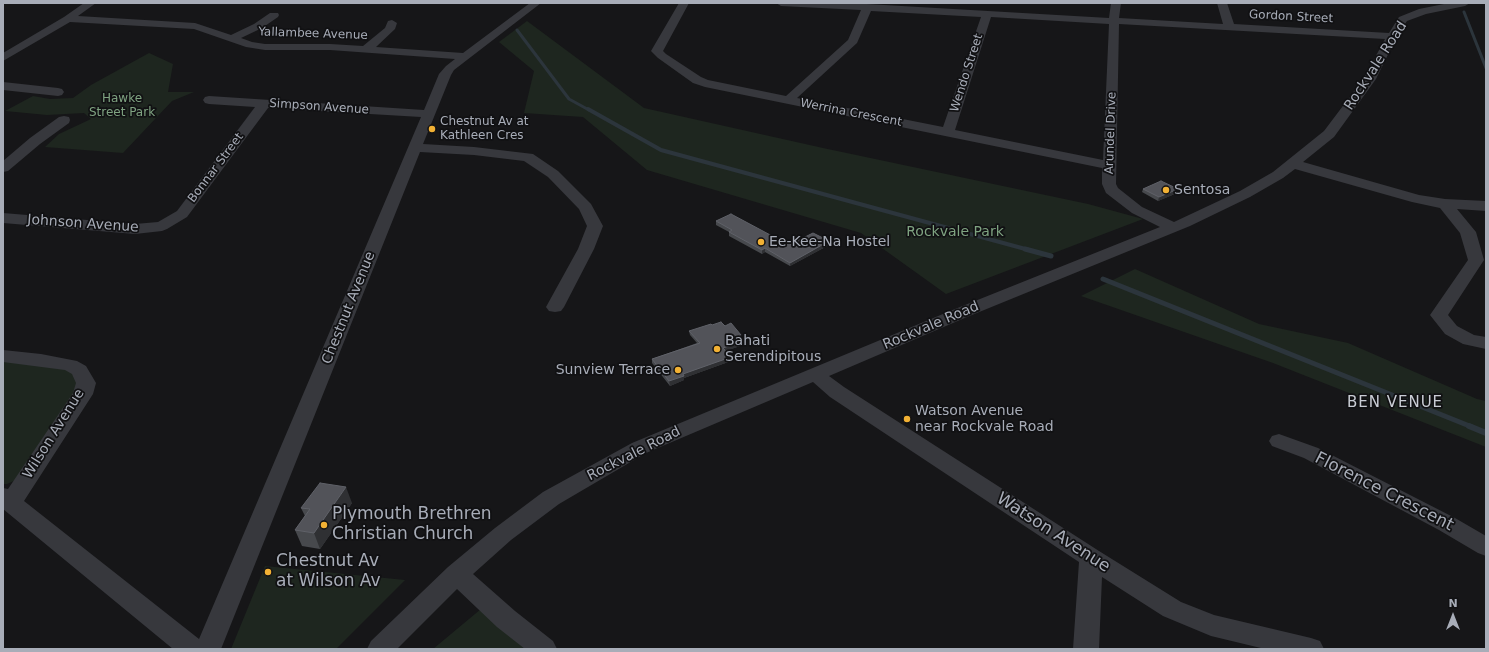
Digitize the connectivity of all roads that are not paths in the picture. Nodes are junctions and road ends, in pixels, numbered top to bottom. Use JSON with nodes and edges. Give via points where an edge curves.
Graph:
{"nodes":[{"id":1,"x":91,"y":3,"type":"edge"},
{"id":2,"x":536,"y":3,"type":"edge"},
{"id":3,"x":684,"y":3,"type":"edge"},
{"id":4,"x":781,"y":3,"type":"edge"},
{"id":5,"x":1116,"y":3,"type":"edge"},
{"id":6,"x":1222,"y":3,"type":"edge"},
{"id":7,"x":1465,"y":3,"type":"edge"},
{"id":8,"x":820,"y":4,"type":"edge"},
{"id":9,"x":868,"y":7,"type":"junction"},
{"id":10,"x":987,"y":13,"type":"junction"},
{"id":11,"x":274,"y":15,"type":"dead end"},
{"id":12,"x":68,"y":18,"type":"junction"},
{"id":13,"x":1114,"y":20,"type":"junction"},
{"id":14,"x":392,"y":23,"type":"dead end"},
{"id":15,"x":1229,"y":26,"type":"junction"},
{"id":16,"x":1392,"y":36,"type":"junction"},
{"id":17,"x":232,"y":39,"type":"junction"},
{"id":18,"x":366,"y":49,"type":"junction"},
{"id":19,"x":464,"y":56,"type":"junction"},
{"id":20,"x":3,"y":58,"type":"edge"},
{"id":21,"x":3,"y":86,"type":"edge"},
{"id":22,"x":58,"y":92,"type":"dead end"},
{"id":23,"x":209,"y":100,"type":"dead end"},
{"id":24,"x":788,"y":100,"type":"junction"},
{"id":25,"x":264,"y":104,"type":"junction"},
{"id":26,"x":428,"y":114,"type":"junction"},
{"id":27,"x":64,"y":120,"type":"dead end"},
{"id":28,"x":948,"y":132,"type":"junction"},
{"id":29,"x":415,"y":148,"type":"junction"},
{"id":30,"x":1294,"y":164,"type":"junction"},
{"id":31,"x":1109,"y":165,"type":"junction"},
{"id":32,"x":3,"y":168,"type":"edge"},
{"id":33,"x":1445,"y":204,"type":"junction"},
{"id":34,"x":1486,"y":206,"type":"edge"},
{"id":35,"x":3,"y":218,"type":"edge"},
{"id":36,"x":162,"y":226,"type":"joint"},
{"id":37,"x":1172,"y":228,"type":"junction"},
{"id":38,"x":555,"y":307,"type":"dead end"},
{"id":39,"x":1486,"y":343,"type":"edge"},
{"id":40,"x":3,"y":356,"type":"edge"},
{"id":41,"x":816,"y":375,"type":"junction"},
{"id":42,"x":1279,"y":442,"type":"dead end"},
{"id":43,"x":7,"y":499,"type":"edge"},
{"id":44,"x":1486,"y":547,"type":"edge"},
{"id":45,"x":1091,"y":558,"type":"junction"},
{"id":46,"x":457,"y":574,"type":"junction"},
{"id":47,"x":192,"y":649,"type":"edge"},
{"id":48,"x":208,"y":649,"type":"edge"},
{"id":49,"x":380,"y":649,"type":"edge"},
{"id":50,"x":544,"y":649,"type":"edge"},
{"id":51,"x":1086,"y":649,"type":"edge"},
{"id":52,"x":1311,"y":649,"type":"edge"}],
"edges":[{"from":1,"to":12,"type":"street"},
{"from":2,"to":19,"type":"street","name":"Chestnut Avenue"},
{"from":3,"to":24,"type":"street","name":"Werrina Crescent","via":[[658,46],[658,53],[705,83]]},
{"from":4,"to":8,"type":"street","name":"Gordon Street"},
{"from":5,"to":13,"type":"street","name":"Arundel Drive"},
{"from":6,"to":15,"type":"street"},
{"from":7,"to":16,"type":"street","name":"Rockvale Road","via":[[1422,11],[1403,19]]},
{"from":8,"to":9,"type":"street","name":"Gordon Street"},
{"from":9,"to":10,"type":"street","name":"Gordon Street"},
{"from":9,"to":24,"type":"street","via":[[854,41]]},
{"from":10,"to":13,"type":"street","name":"Gordon Street"},
{"from":10,"to":28,"type":"street","name":"Wendo Street"},
{"from":11,"to":17,"type":"street"},
{"from":12,"to":17,"type":"street","name":"Yallambee Avenue","via":[[195,26]]},
{"from":12,"to":20,"type":"street"},
{"from":13,"to":15,"type":"street","name":"Gordon Street"},
{"from":13,"to":31,"type":"street","name":"Arundel Drive"},
{"from":14,"to":18,"type":"street","via":[[390,29]]},
{"from":15,"to":16,"type":"street","name":"Gordon Street"},
{"from":16,"to":30,"type":"street","name":"Rockvale Road","via":[[1370,79],[1354,103],[1329,134]]},
{"from":17,"to":18,"type":"street","name":"Yallambee Avenue","via":[[265,47]]},
{"from":18,"to":19,"type":"street","name":"Yallambee Avenue"},
{"from":19,"to":26,"type":"street","name":"Chestnut Avenue","via":[[445,74]]},
{"from":21,"to":22,"type":"street"},
{"from":23,"to":25,"type":"street","name":"Simpson Avenue"},
{"from":24,"to":28,"type":"street","name":"Werrina Crescent"},
{"from":25,"to":26,"type":"street","name":"Simpson Avenue"},
{"from":25,"to":36,"type":"street","name":"Bonnar Street","via":[[182,214]]},
{"from":26,"to":29,"type":"street","name":"Chestnut Avenue"},
{"from":27,"to":32,"type":"street","via":[[34,141]]},
{"from":28,"to":31,"type":"street","name":"Werrina Crescent"},
{"from":29,"to":38,"type":"street","via":[[528,157],[553,174],[586,207],[595,226],[586,249]]},
{"from":29,"to":48,"type":"street","name":"Chestnut Avenue"},
{"from":30,"to":33,"type":"street","via":[[1417,199]]},
{"from":30,"to":37,"type":"street","name":"Rockvale Road","via":[[1245,194]]},
{"from":31,"to":37,"type":"street","name":"Arundel Drive","via":[[1111,190],[1137,210]]},
{"from":33,"to":34,"type":"street"},
{"from":33,"to":39,"type":"street","via":[[1468,232],[1476,260],[1439,315],[1451,330],[1469,340]]},
{"from":35,"to":36,"type":"street","name":"Johnson Avenue","via":[[134,229]]},
{"from":37,"to":41,"type":"street","name":"Rockvale Road"},
{"from":40,"to":43,"type":"street","name":"Wilson Avenue","via":[[70,366],[80,370],[86,383],[83,394]]},
{"from":41,"to":45,"type":"street","name":"Watson Avenue","via":[[837,392]]},
{"from":41,"to":46,"type":"street","name":"Rockvale Road","via":[[639,448],[551,498],[502,534]]},
{"from":42,"to":44,"type":"street","name":"Florence Crescent","via":[[1311,454],[1447,524]]},
{"from":43,"to":47,"type":"street","name":"Wilson Avenue"},
{"from":45,"to":51,"type":"street"},
{"from":45,"to":52,"type":"street","name":"Watson Avenue","via":[[1172,609],[1211,625]]},
{"from":46,"to":49,"type":"street","name":"Rockvale Road"},
{"from":46,"to":50,"type":"street","via":[[506,619]]}]}
